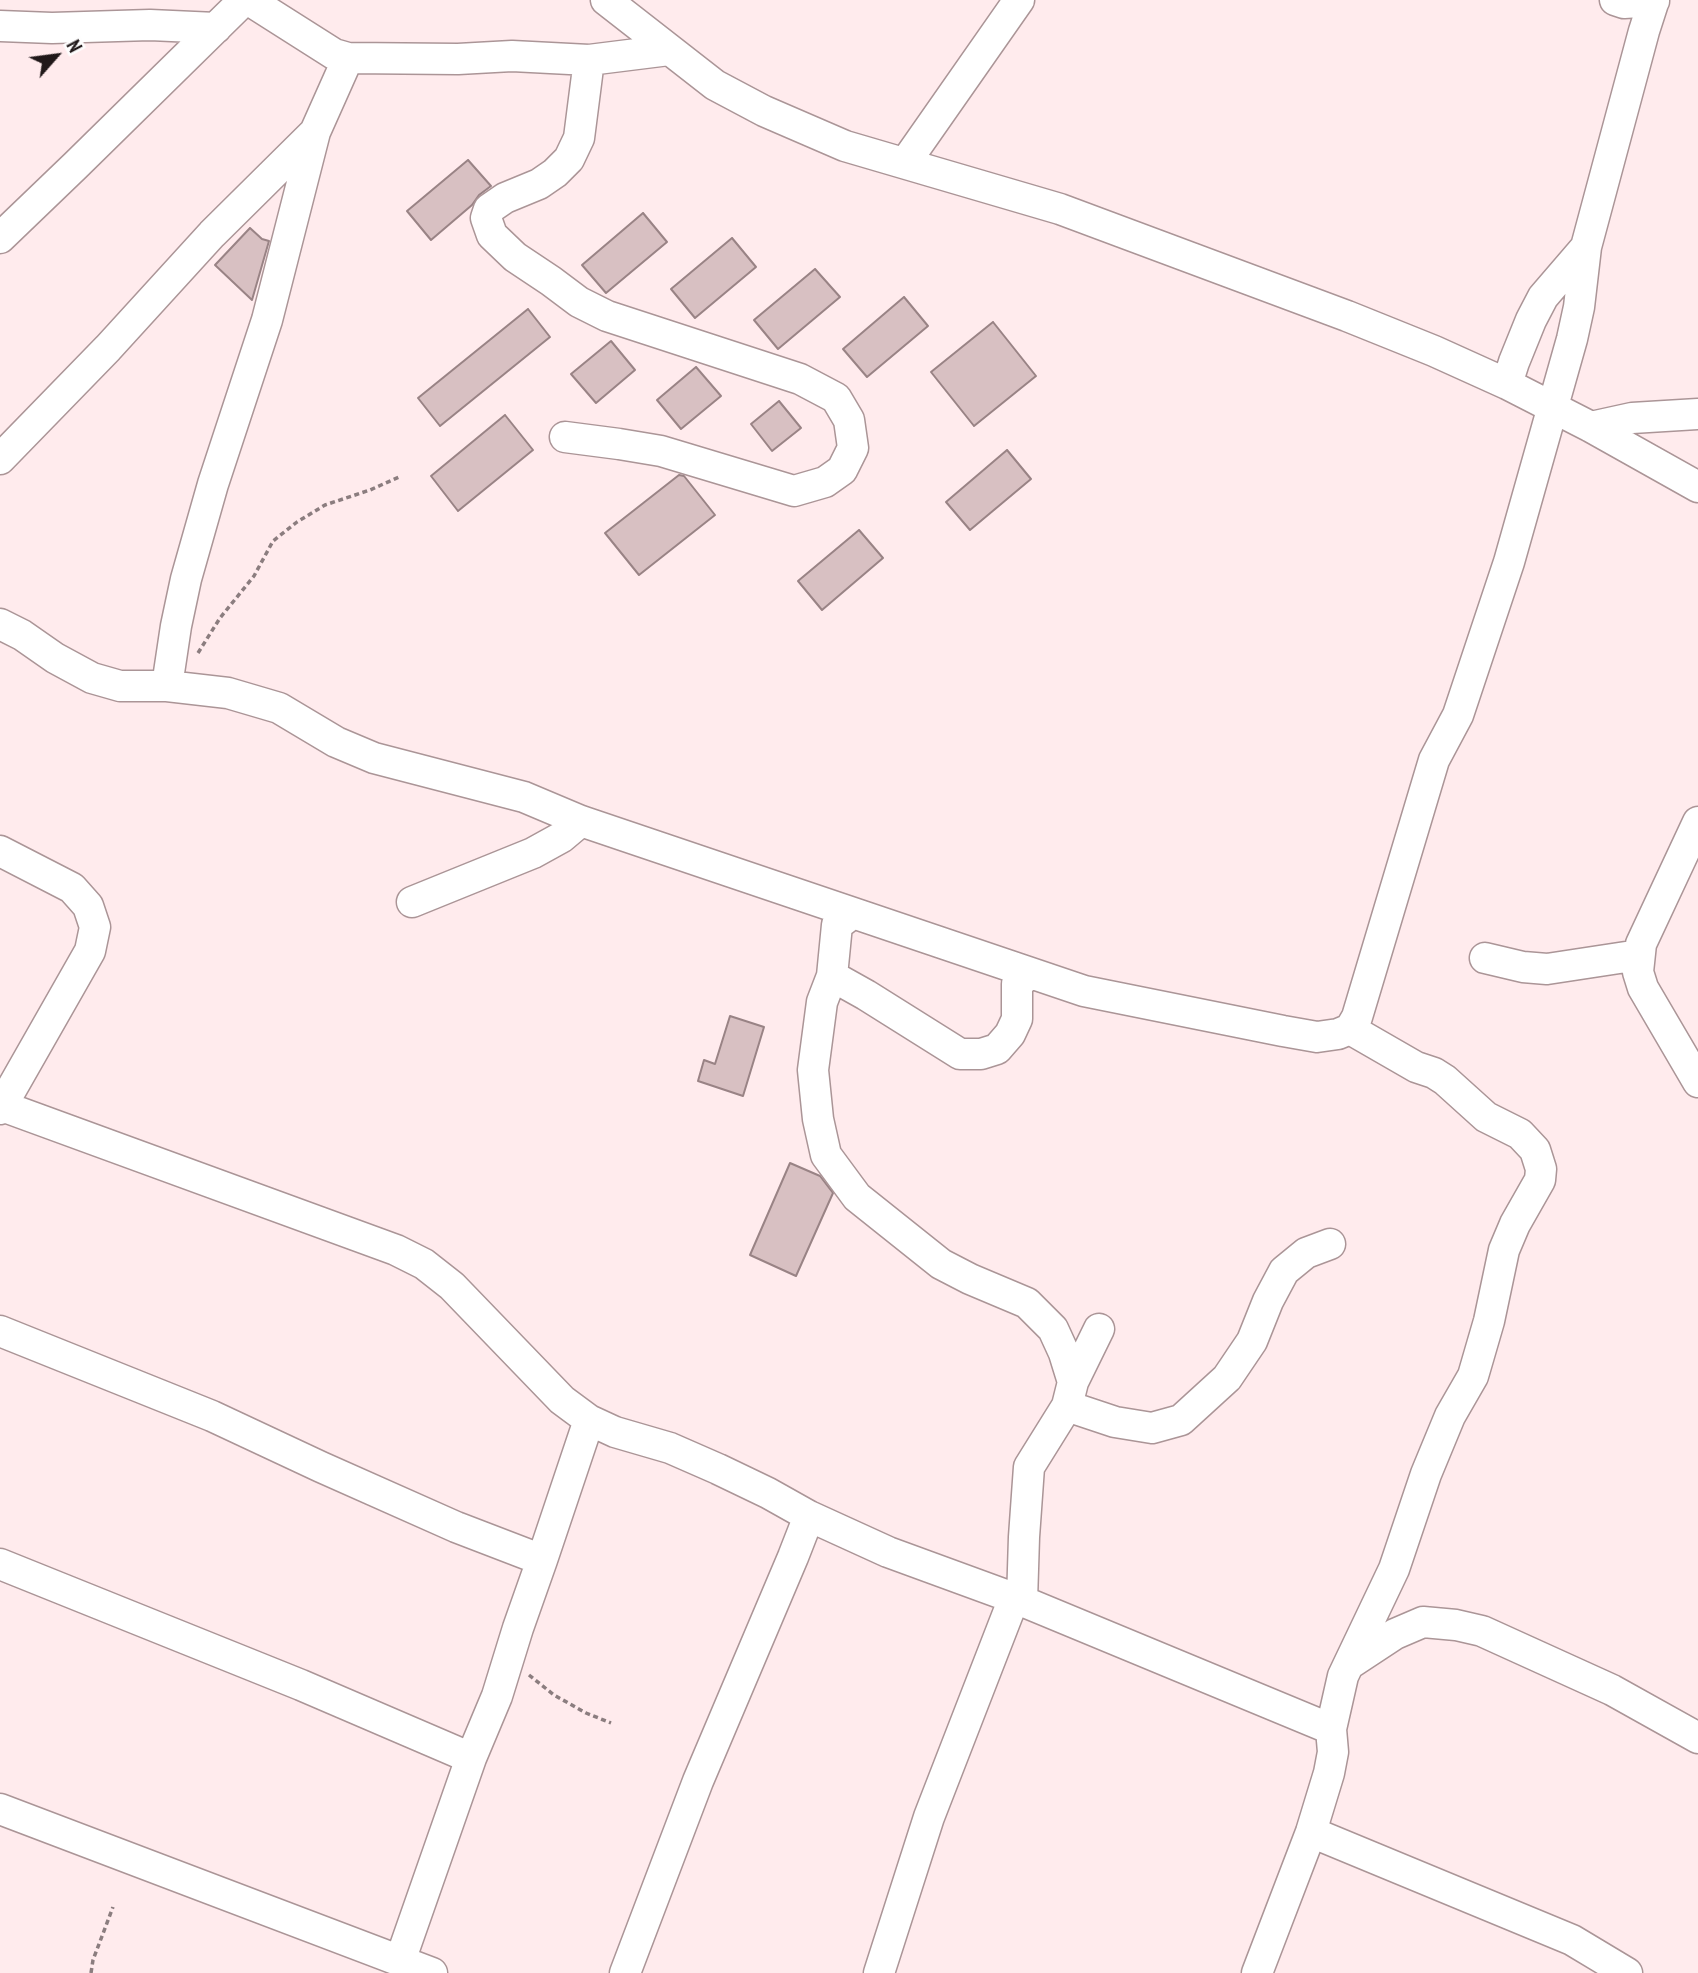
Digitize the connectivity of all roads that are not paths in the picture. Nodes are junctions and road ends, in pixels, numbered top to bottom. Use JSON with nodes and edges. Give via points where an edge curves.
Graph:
{"nodes":[{"id":1,"x":247,"y":0,"type":"edge"},
{"id":2,"x":606,"y":0,"type":"edge"},
{"id":3,"x":1018,"y":0,"type":"edge"},
{"id":4,"x":1654,"y":1,"type":"edge"},
{"id":5,"x":1620,"y":2,"type":"edge"},
{"id":6,"x":0,"y":26,"type":"edge"},
{"id":7,"x":216,"y":28,"type":"junction"},
{"id":8,"x":1644,"y":31,"type":"junction"},
{"id":9,"x":668,"y":50,"type":"junction"},
{"id":10,"x":348,"y":58,"type":"junction"},
{"id":11,"x":589,"y":60,"type":"junction"},
{"id":12,"x":315,"y":132,"type":"junction"},
{"id":13,"x":905,"y":163,"type":"junction"},
{"id":14,"x":0,"y":238,"type":"edge"},
{"id":15,"x":1586,"y":247,"type":"junction"},
{"id":16,"x":1507,"y":384,"type":"junction"},
{"id":17,"x":1553,"y":409,"type":"junction"},
{"id":18,"x":1698,"y":414,"type":"edge"},
{"id":19,"x":1591,"y":428,"type":"junction"},
{"id":20,"x":565,"y":437,"type":"dead end"},
{"id":21,"x":0,"y":459,"type":"edge"},
{"id":22,"x":1698,"y":487,"type":"edge"},
{"id":23,"x":0,"y":624,"type":"edge"},
{"id":24,"x":177,"y":687,"type":"junction"},
{"id":25,"x":581,"y":821,"type":"junction"},
{"id":26,"x":1698,"y":822,"type":"edge"},
{"id":27,"x":0,"y":850,"type":"edge"},
{"id":28,"x":411,"y":902,"type":"dead end"},
{"id":29,"x":853,"y":913,"type":"junction"},
{"id":30,"x":1639,"y":955,"type":"junction"},
{"id":31,"x":1486,"y":958,"type":"dead end"},
{"id":32,"x":1029,"y":974,"type":"junction"},
{"id":33,"x":832,"y":976,"type":"junction"},
{"id":34,"x":1350,"y":1029,"type":"junction"},
{"id":35,"x":1698,"y":1082,"type":"edge"},
{"id":36,"x":1,"y":1107,"type":"edge"},
{"id":37,"x":1330,"y":1244,"type":"dead end"},
{"id":38,"x":1099,"y":1329,"type":"dead end"},
{"id":39,"x":0,"y":1331,"type":"edge"},
{"id":40,"x":1070,"y":1394,"type":"junction"},
{"id":41,"x":589,"y":1420,"type":"junction"},
{"id":42,"x":809,"y":1516,"type":"junction"},
{"id":43,"x":542,"y":1560,"type":"junction"},
{"id":44,"x":0,"y":1564,"type":"edge"},
{"id":45,"x":1018,"y":1599,"type":"junction"},
{"id":46,"x":1351,"y":1663,"type":"junction"},
{"id":47,"x":1331,"y":1729,"type":"junction"},
{"id":48,"x":1698,"y":1738,"type":"edge"},
{"id":49,"x":471,"y":1758,"type":"junction"},
{"id":50,"x":0,"y":1809,"type":"edge"},
{"id":51,"x":1311,"y":1832,"type":"junction"},
{"id":52,"x":400,"y":1961,"type":"junction"},
{"id":53,"x":432,"y":1973,"type":"edge"},
{"id":54,"x":625,"y":1973,"type":"edge"},
{"id":55,"x":879,"y":1973,"type":"edge"},
{"id":56,"x":1257,"y":1973,"type":"edge"},
{"id":57,"x":1627,"y":1973,"type":"edge"}],
"edges":[{"from":1,"to":7,"type":"street"},
{"from":1,"to":10,"type":"street","via":[[334,54]]},
{"from":2,"to":9,"type":"street"},
{"from":3,"to":13,"type":"street"},
{"from":4,"to":5,"type":"street"},
{"from":4,"to":8,"type":"street"},
{"from":5,"to":8,"type":"street"},
{"from":6,"to":7,"type":"street"},
{"from":7,"to":14,"type":"street"},
{"from":8,"to":15,"type":"street"},
{"from":9,"to":11,"type":"street"},
{"from":9,"to":13,"type":"street","via":[[715,85],[764,111],[845,146]]},
{"from":10,"to":11,"type":"street"},
{"from":10,"to":12,"type":"street"},
{"from":11,"to":20,"type":"street","via":[[579,138],[569,159],[539,184],[489,209],[486,218],[492,235],[515,257],[588,307],[800,379],[836,398],[849,420],[853,448],[842,470],[825,482],[794,491],[661,452]]},
{"from":12,"to":21,"type":"street"},
{"from":12,"to":24,"type":"street","via":[[267,320],[186,579],[176,626]]},
{"from":13,"to":16,"type":"street","via":[[1060,209],[1347,316]]},
{"from":15,"to":16,"type":"street","via":[[1543,297]]},
{"from":15,"to":17,"type":"street","via":[[1573,339]]},
{"from":16,"to":17,"type":"street"},
{"from":17,"to":19,"type":"street"},
{"from":17,"to":34,"type":"street","via":[[1509,562],[1458,715],[1434,760]]},
{"from":18,"to":19,"type":"street","via":[[1632,418]]},
{"from":19,"to":22,"type":"street"},
{"from":23,"to":24,"type":"street","via":[[92,678],[120,686]]},
{"from":24,"to":25,"type":"street","via":[[228,693],[279,708],[336,742],[374,758],[524,797]]},
{"from":25,"to":28,"type":"street","via":[[533,853]]},
{"from":25,"to":29,"type":"street"},
{"from":26,"to":30,"type":"street"},
{"from":27,"to":36,"type":"street","via":[[72,888],[88,906],[95,928],[90,951]]},
{"from":29,"to":32,"type":"street"},
{"from":29,"to":33,"type":"street","via":[[836,925]]},
{"from":30,"to":31,"type":"street","via":[[1547,969]]},
{"from":30,"to":35,"type":"street","via":[[1643,988]]},
{"from":32,"to":33,"type":"street","via":[[1017,984],[1017,1018],[1010,1034],[997,1049],[981,1054],[960,1054]]},
{"from":32,"to":34,"type":"street","via":[[1084,991],[1317,1037]]},
{"from":33,"to":40,"type":"street","via":[[822,1002],[813,1070],[826,1155],[857,1197],[941,1264],[1027,1303],[1053,1329],[1064,1353]]},
{"from":34,"to":46,"type":"street","via":[[1434,1073],[1486,1117],[1520,1134],[1535,1150],[1541,1169],[1540,1180],[1504,1250],[1473,1376],[1450,1416],[1394,1569]]},
{"from":36,"to":41,"type":"street","via":[[397,1250],[424,1264],[452,1286],[562,1400]]},
{"from":37,"to":40,"type":"street","via":[[1306,1253],[1284,1271],[1252,1340],[1227,1378],[1181,1420],[1152,1428],[1115,1422]]},
{"from":38,"to":40,"type":"street"},
{"from":39,"to":43,"type":"street","via":[[212,1416],[456,1527]]},
{"from":40,"to":45,"type":"street","via":[[1029,1467]]},
{"from":41,"to":42,"type":"street","via":[[670,1448]]},
{"from":41,"to":43,"type":"street"},
{"from":42,"to":45,"type":"street","via":[[887,1552]]},
{"from":42,"to":54,"type":"street","via":[[698,1781]]},
{"from":43,"to":49,"type":"street","via":[[497,1696]]},
{"from":44,"to":49,"type":"street"},
{"from":45,"to":47,"type":"street"},
{"from":45,"to":55,"type":"street","via":[[929,1817]]},
{"from":46,"to":47,"type":"street","via":[[1343,1676]]},
{"from":46,"to":48,"type":"street","via":[[1410,1626],[1423,1622],[1456,1625],[1482,1631],[1612,1690]]},
{"from":47,"to":51,"type":"street","via":[[1329,1773]]},
{"from":49,"to":52,"type":"street"},
{"from":50,"to":52,"type":"street"},
{"from":51,"to":56,"type":"street"},
{"from":51,"to":57,"type":"street","via":[[1572,1940]]},
{"from":52,"to":53,"type":"street"}]}
